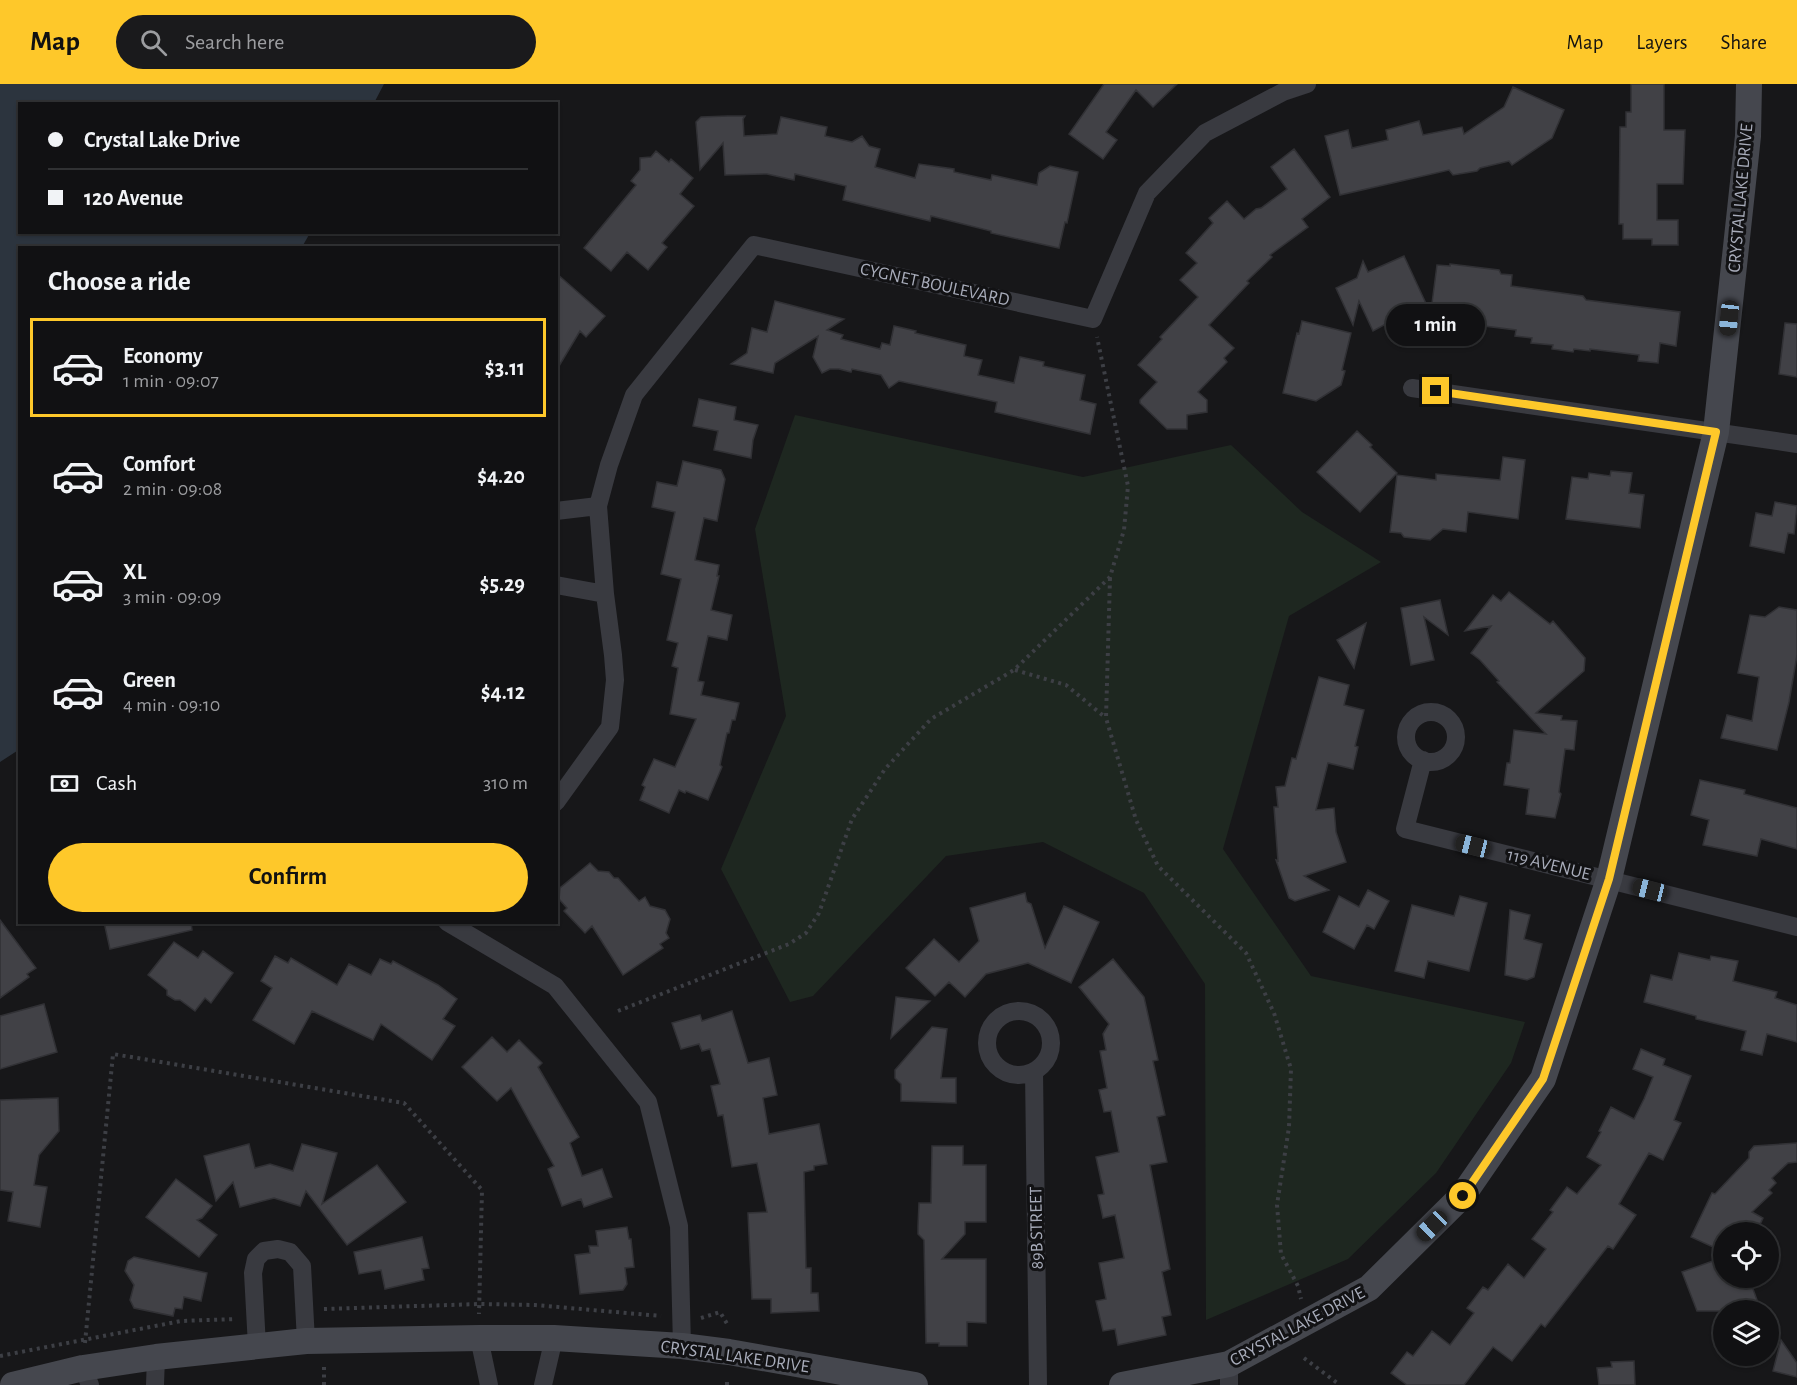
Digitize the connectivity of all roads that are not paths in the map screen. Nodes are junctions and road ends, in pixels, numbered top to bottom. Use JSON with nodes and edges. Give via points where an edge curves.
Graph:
{"nodes":[{"id":1,"x":1307,"y":84,"type":"edge"},
{"id":2,"x":1749,"y":84,"type":"edge"},
{"id":3,"x":1413,"y":388,"type":"dead end"},
{"id":4,"x":1716,"y":432,"type":"junction"},
{"id":5,"x":1797,"y":444,"type":"edge"},
{"id":6,"x":598,"y":506,"type":"junction"},
{"id":7,"x":558,"y":511,"type":"edge"},
{"id":8,"x":558,"y":585,"type":"edge"},
{"id":9,"x":605,"y":594,"type":"junction"},
{"id":10,"x":1423,"y":760,"type":"dead end"},
{"id":11,"x":558,"y":799,"type":"edge"},
{"id":12,"x":1609,"y":879,"type":"junction"},
{"id":13,"x":454,"y":924,"type":"edge"},
{"id":14,"x":1797,"y":927,"type":"edge"},
{"id":15,"x":1034,"y":1071,"type":"dead end"},
{"id":16,"x":479,"y":1338,"type":"junction"},
{"id":17,"x":554,"y":1338,"type":"junction"},
{"id":18,"x":306,"y":1341,"type":"junction"},
{"id":19,"x":257,"y":1346,"type":"junction"},
{"id":20,"x":682,"y":1346,"type":"junction"},
{"id":21,"x":156,"y":1357,"type":"junction"},
{"id":22,"x":1229,"y":1375,"type":"edge"},
{"id":23,"x":87,"y":1376,"type":"edge"},
{"id":24,"x":902,"y":1384,"type":"edge"},
{"id":25,"x":13,"y":1385,"type":"edge"},
{"id":26,"x":155,"y":1385,"type":"edge"},
{"id":27,"x":489,"y":1385,"type":"edge"},
{"id":28,"x":543,"y":1385,"type":"edge"},
{"id":29,"x":1038,"y":1385,"type":"edge"},
{"id":30,"x":1122,"y":1385,"type":"edge"}],
"edges":[{"from":1,"to":6,"type":"street","name":"CYGNET BOULEVARD","via":[[1282,92],[1204,133],[1147,193],[1093,319],[754,245],[634,395]]},
{"from":2,"to":4,"type":"street","name":"CRYSTAL LAKE DRIVE","via":[[1748,136]]},
{"from":3,"to":4,"type":"street"},
{"from":4,"to":5,"type":"street"},
{"from":4,"to":12,"type":"street","name":"CRYSTAL LAKE DRIVE"},
{"from":6,"to":7,"type":"street"},
{"from":6,"to":9,"type":"street","name":"CYGNET BOULEVARD"},
{"from":8,"to":9,"type":"street"},
{"from":9,"to":11,"type":"street","name":"CYGNET BOULEVARD","via":[[615,680],[610,727]]},
{"from":10,"to":12,"type":"street","name":"119 AVENUE","via":[[1405,829]]},
{"from":12,"to":14,"type":"street","name":"119 AVENUE"},
{"from":12,"to":22,"type":"street","name":"CRYSTAL LAKE DRIVE","via":[[1543,1079],[1463,1196],[1369,1288]]},
{"from":13,"to":20,"type":"street","via":[[555,986],[648,1102],[678,1226]]},
{"from":15,"to":29,"type":"street","name":"89B STREET"},
{"from":16,"to":17,"type":"street","name":"CRYSTAL LAKE DRIVE"},
{"from":16,"to":18,"type":"street","name":"CRYSTAL LAKE DRIVE"},
{"from":16,"to":27,"type":"street"},
{"from":17,"to":20,"type":"street","name":"CRYSTAL LAKE DRIVE"},
{"from":17,"to":28,"type":"street"},
{"from":18,"to":19,"type":"street","name":"CRYSTAL LAKE DRIVE"},
{"from":18,"to":19,"type":"street","via":[[302,1266],[290,1252],[278,1249],[264,1251],[254,1266]]},
{"from":19,"to":21,"type":"street","name":"CRYSTAL LAKE DRIVE"},
{"from":20,"to":24,"type":"street","name":"CRYSTAL LAKE DRIVE"},
{"from":21,"to":23,"type":"street","name":"CRYSTAL LAKE DRIVE"},
{"from":21,"to":26,"type":"street"},
{"from":22,"to":30,"type":"street","name":"CRYSTAL LAKE DRIVE"},
{"from":23,"to":25,"type":"street","name":"CRYSTAL LAKE DRIVE"}]}
